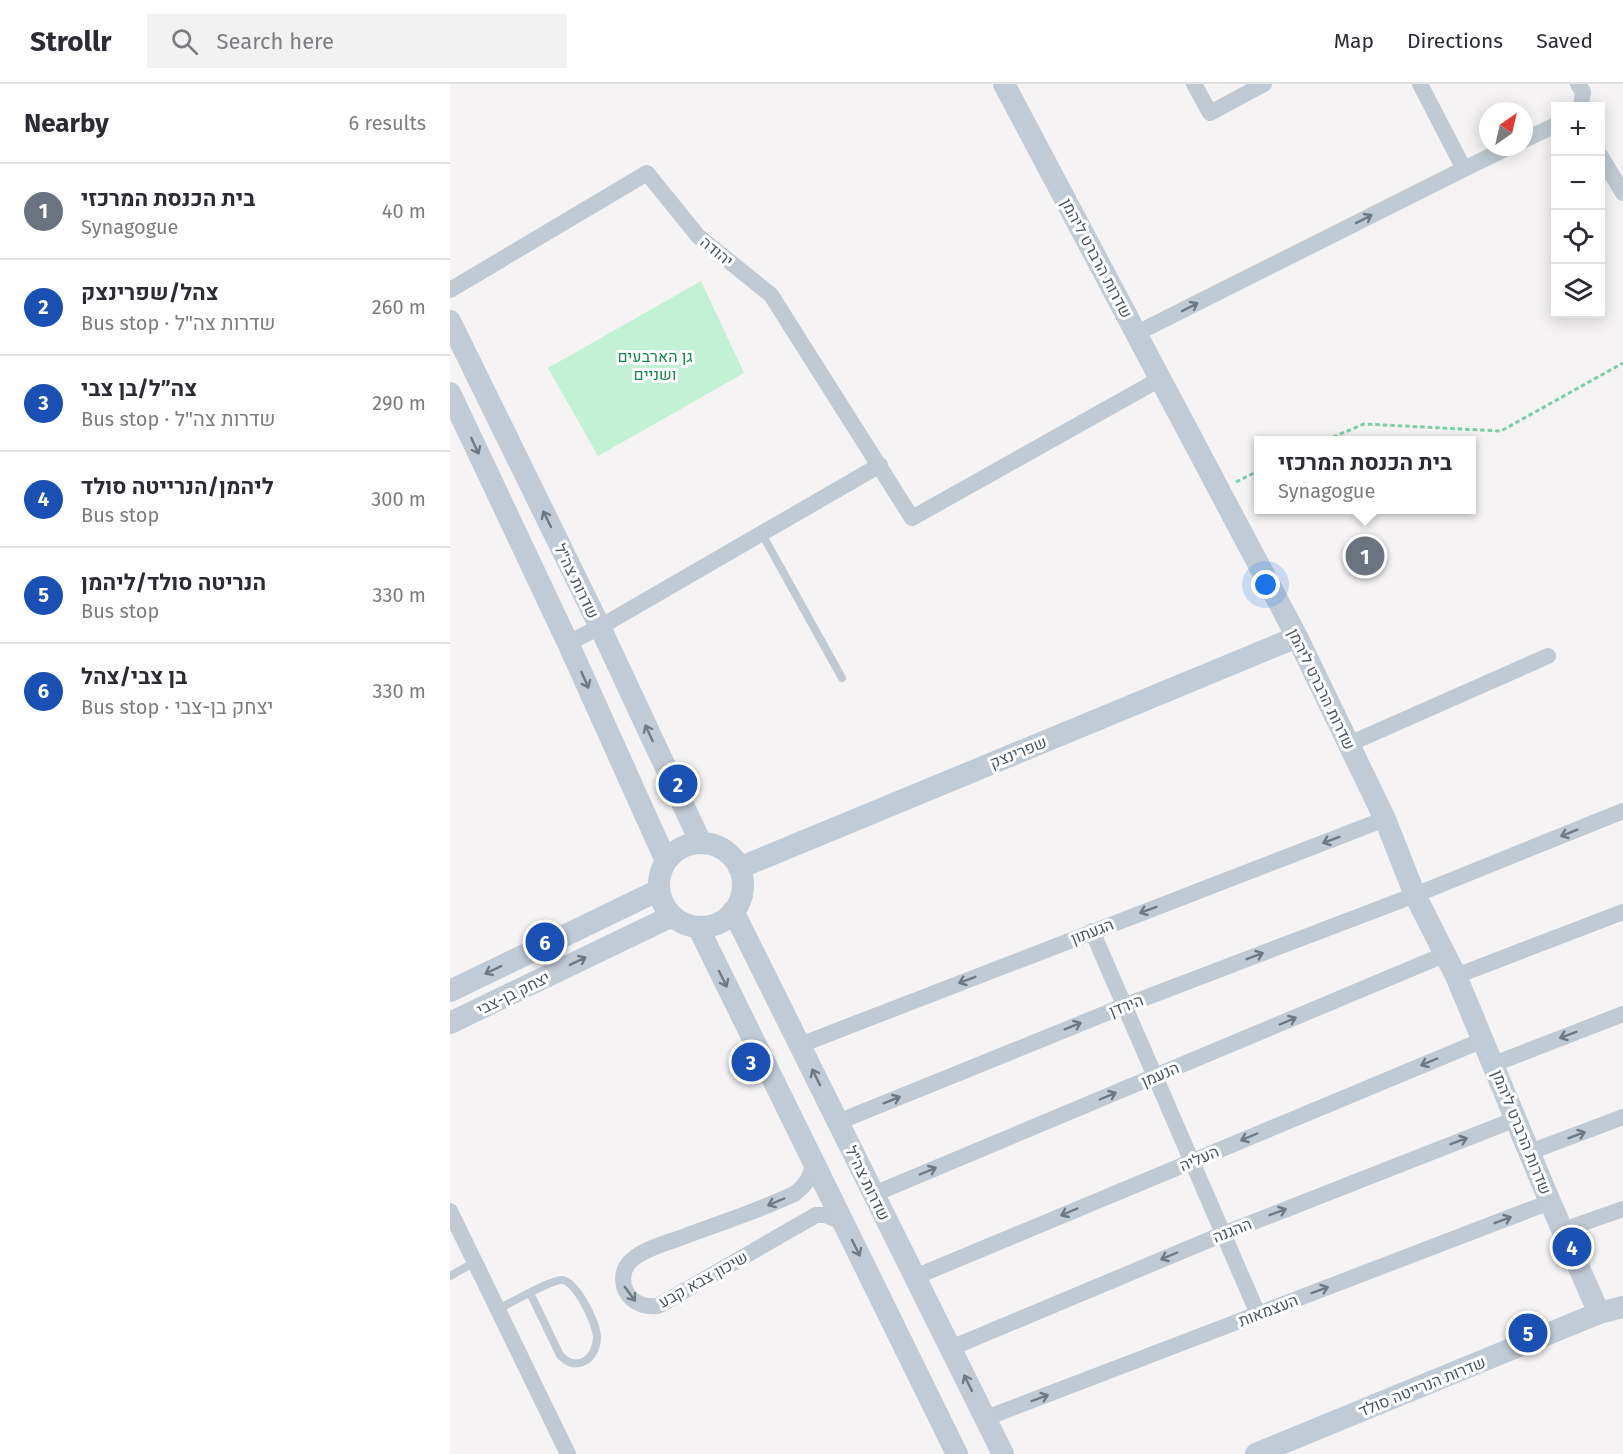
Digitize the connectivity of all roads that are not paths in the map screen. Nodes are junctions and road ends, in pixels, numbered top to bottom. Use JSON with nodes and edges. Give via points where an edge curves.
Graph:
{"nodes":[{"id":1,"x":1004,"y":84,"type":"edge"},
{"id":2,"x":1194,"y":84,"type":"edge"},
{"id":3,"x":1264,"y":84,"type":"edge"},
{"id":4,"x":1420,"y":84,"type":"edge"},
{"id":5,"x":1578,"y":84,"type":"edge"},
{"id":6,"x":1582,"y":102,"type":"edge"},
{"id":7,"x":1551,"y":126,"type":"edge"},
{"id":8,"x":1533,"y":136,"type":"edge"},
{"id":9,"x":1491,"y":156,"type":"edge"},
{"id":10,"x":1601,"y":156,"type":"edge"},
{"id":11,"x":1464,"y":169,"type":"junction"},
{"id":12,"x":1623,"y":193,"type":"edge"},
{"id":13,"x":450,"y":290,"type":"edge"},
{"id":14,"x":450,"y":321,"type":"edge"},
{"id":15,"x":1137,"y":333,"type":"junction"},
{"id":16,"x":1160,"y":379,"type":"junction"},
{"id":17,"x":450,"y":393,"type":"edge"},
{"id":18,"x":880,"y":465,"type":"junction"},
{"id":19,"x":762,"y":534,"type":"junction"},
{"id":20,"x":600,"y":627,"type":"junction"},
{"id":21,"x":1297,"y":637,"type":"junction"},
{"id":22,"x":568,"y":643,"type":"junction"},
{"id":23,"x":1548,"y":656,"type":"dead end"},
{"id":24,"x":842,"y":678,"type":"dead end"},
{"id":25,"x":1348,"y":744,"type":"junction"},
{"id":26,"x":1623,"y":811,"type":"edge"},
{"id":27,"x":1385,"y":819,"type":"junction"},
{"id":28,"x":701,"y":843,"type":"junction"},
{"id":29,"x":666,"y":861,"type":"junction"},
{"id":30,"x":739,"y":868,"type":"junction"},
{"id":31,"x":659,"y":890,"type":"junction"},
{"id":32,"x":1415,"y":895,"type":"junction"},
{"id":33,"x":734,"y":911,"type":"junction"},
{"id":34,"x":1623,"y":912,"type":"edge"},
{"id":35,"x":672,"y":916,"type":"junction"},
{"id":36,"x":698,"y":927,"type":"junction"},
{"id":37,"x":1092,"y":932,"type":"junction"},
{"id":38,"x":1446,"y":954,"type":"junction"},
{"id":39,"x":1456,"y":976,"type":"junction"},
{"id":40,"x":450,"y":991,"type":"edge"},
{"id":41,"x":1124,"y":1006,"type":"junction"},
{"id":42,"x":1623,"y":1014,"type":"edge"},
{"id":43,"x":450,"y":1023,"type":"edge"},
{"id":44,"x":1483,"y":1040,"type":"junction"},
{"id":45,"x":800,"y":1046,"type":"junction"},
{"id":46,"x":1494,"y":1064,"type":"junction"},
{"id":47,"x":1155,"y":1077,"type":"junction"},
{"id":48,"x":1623,"y":1117,"type":"edge"},
{"id":49,"x":1516,"y":1119,"type":"junction"},
{"id":50,"x":838,"y":1122,"type":"junction"},
{"id":51,"x":1530,"y":1152,"type":"junction"},
{"id":52,"x":1192,"y":1161,"type":"junction"},
{"id":53,"x":814,"y":1162,"type":"junction"},
{"id":54,"x":874,"y":1194,"type":"junction"},
{"id":55,"x":1550,"y":1202,"type":"junction"},
{"id":56,"x":1623,"y":1209,"type":"edge"},
{"id":57,"x":450,"y":1210,"type":"edge"},
{"id":58,"x":844,"y":1224,"type":"junction"},
{"id":59,"x":1563,"y":1230,"type":"junction"},
{"id":60,"x":1223,"y":1234,"type":"junction"},
{"id":61,"x":475,"y":1262,"type":"junction"},
{"id":62,"x":450,"y":1276,"type":"edge"},
{"id":63,"x":915,"y":1277,"type":"junction"},
{"id":64,"x":530,"y":1293,"type":"junction"},
{"id":65,"x":1623,"y":1307,"type":"edge"},
{"id":66,"x":498,"y":1309,"type":"junction"},
{"id":67,"x":1599,"y":1313,"type":"junction"},
{"id":68,"x":1258,"y":1314,"type":"junction"},
{"id":69,"x":951,"y":1348,"type":"junction"},
{"id":70,"x":986,"y":1418,"type":"junction"},
{"id":71,"x":568,"y":1454,"type":"edge"},
{"id":72,"x":957,"y":1454,"type":"edge"},
{"id":73,"x":1003,"y":1454,"type":"edge"},
{"id":74,"x":1256,"y":1454,"type":"edge"}],
"edges":[{"from":1,"to":15,"type":"street","name":"שדרות הרברט ליהמן"},
{"from":2,"to":3,"type":"street","via":[[1210,113]]},
{"from":4,"to":11,"type":"street"},
{"from":5,"to":6,"type":"street","via":[[1583,92]]},
{"from":7,"to":8,"type":"street"},
{"from":9,"to":11,"type":"street"},
{"from":10,"to":12,"type":"street"},
{"from":15,"to":11,"type":"street","one_way":true},
{"from":13,"to":18,"type":"street","name":"יהודה","via":[[647,173],[698,236],[771,294]]},
{"from":20,"to":14,"type":"street","name":"שדרות צה\"ל","one_way":true},
{"from":15,"to":16,"type":"street","name":"שדרות הרברט ליהמן"},
{"from":16,"to":18,"type":"street","name":"יהודה","via":[[912,518]]},
{"from":16,"to":21,"type":"street","name":"שדרות הרברט ליהמן"},
{"from":17,"to":22,"type":"street","name":"שדרות צה\"ל","one_way":true},
{"from":18,"to":19,"type":"street"},
{"from":19,"to":20,"type":"street"},
{"from":19,"to":24,"type":"lane"},
{"from":20,"to":22,"type":"street"},
{"from":28,"to":20,"type":"street","name":"שדרות צה\"ל","one_way":true},
{"from":21,"to":25,"type":"street","name":"שדרות הרברט ליהמן"},
{"from":21,"to":30,"type":"street","name":"שפרינצק"},
{"from":22,"to":29,"type":"street","name":"שדרות צה\"ל","one_way":true},
{"from":23,"to":25,"type":"street"},
{"from":25,"to":27,"type":"street","name":"שדרות הרברט ליהמן"},
{"from":26,"to":32,"type":"street","name":"הירדן","one_way":true},
{"from":27,"to":32,"type":"street","name":"שדרות הרברט ליהמן"},
{"from":27,"to":37,"type":"street","name":"הגעתון","one_way":true},
{"from":28,"to":29,"type":"street","via":[[687,845]]},
{"from":28,"to":30,"type":"street","via":[[724,850]]},
{"from":29,"to":31,"type":"street"},
{"from":30,"to":33,"type":"street","via":[[742,890]]},
{"from":31,"to":35,"type":"street"},
{"from":31,"to":40,"type":"street","name":"יצחק בן-צבי","one_way":true},
{"from":32,"to":38,"type":"street","name":"שדרות הרברט ליהמן"},
{"from":41,"to":32,"type":"street","name":"הירדן","one_way":true},
{"from":33,"to":36,"type":"street","via":[[711,926]]},
{"from":33,"to":45,"type":"street","name":"שדרות צה\"ל"},
{"from":34,"to":39,"type":"street"},
{"from":35,"to":36,"type":"street"},
{"from":43,"to":35,"type":"street","name":"יצחק בן-צבי","one_way":true},
{"from":36,"to":53,"type":"street","one_way":true},
{"from":37,"to":41,"type":"street"},
{"from":37,"to":45,"type":"street","name":"הגעתון","one_way":true},
{"from":38,"to":39,"type":"street","name":"שדרות הרברט ליהמן"},
{"from":47,"to":38,"type":"street","name":"הנעמן","one_way":true},
{"from":39,"to":44,"type":"street","name":"שדרות הרברט ליהמן"},
{"from":41,"to":47,"type":"street"},
{"from":50,"to":41,"type":"street","name":"הירדן","one_way":true},
{"from":42,"to":46,"type":"street","one_way":true},
{"from":44,"to":46,"type":"street","name":"שדרות הרברט ליהמן"},
{"from":44,"to":52,"type":"street","name":"העליה","one_way":true},
{"from":50,"to":45,"type":"street","name":"שדרות צה\"ל","one_way":true},
{"from":46,"to":49,"type":"street","name":"שדרות הרברט ליהמן"},
{"from":47,"to":52,"type":"street"},
{"from":54,"to":47,"type":"street","name":"הנעמן","one_way":true},
{"from":51,"to":48,"type":"street","one_way":true},
{"from":49,"to":51,"type":"street","name":"שדרות הרברט ליהמן"},
{"from":60,"to":49,"type":"street","name":"ההגנה","one_way":true},
{"from":50,"to":54,"type":"street","name":"שדרות צה\"ל"},
{"from":51,"to":55,"type":"street","name":"שדרות הרברט ליהמן"},
{"from":52,"to":60,"type":"street"},
{"from":52,"to":63,"type":"street","name":"העליה","one_way":true},
{"from":53,"to":58,"type":"street"},
{"from":53,"to":58,"type":"street","name":"שיכון צבא קבע","one_way":true,"via":[[808,1181],[794,1194],[633,1258],[624,1271],[626,1289],[637,1302],[657,1306],[816,1215]]},
{"from":54,"to":63,"type":"street","name":"שדרות צה\"ל"},
{"from":55,"to":59,"type":"street","name":"שדרות הרברט ליהמן"},
{"from":68,"to":55,"type":"street","name":"העצמאות","one_way":true},
{"from":56,"to":59,"type":"street"},
{"from":57,"to":61,"type":"street"},
{"from":58,"to":72,"type":"street","one_way":true},
{"from":59,"to":67,"type":"street","name":"שדרות הרברט ליהמן"},
{"from":60,"to":68,"type":"street"},
{"from":60,"to":69,"type":"street","name":"ההגנה","one_way":true},
{"from":61,"to":62,"type":"lane"},
{"from":61,"to":66,"type":"street"},
{"from":63,"to":69,"type":"street","name":"שדרות צה\"ל"},
{"from":64,"to":64,"type":"lane","via":[[565,1361],[582,1363],[591,1357],[597,1336],[586,1306],[572,1285],[558,1280]]},
{"from":64,"to":66,"type":"lane"},
{"from":65,"to":67,"type":"street","name":"שדרות הנרייטה סולד"},
{"from":66,"to":71,"type":"street"},
{"from":67,"to":74,"type":"street","name":"שדרות הנרייטה סולד"},
{"from":70,"to":68,"type":"street","name":"העצמאות","one_way":true},
{"from":70,"to":69,"type":"street","name":"שדרות צה\"ל","one_way":true},
{"from":70,"to":73,"type":"street","name":"שדרות צה\"ל"}]}
